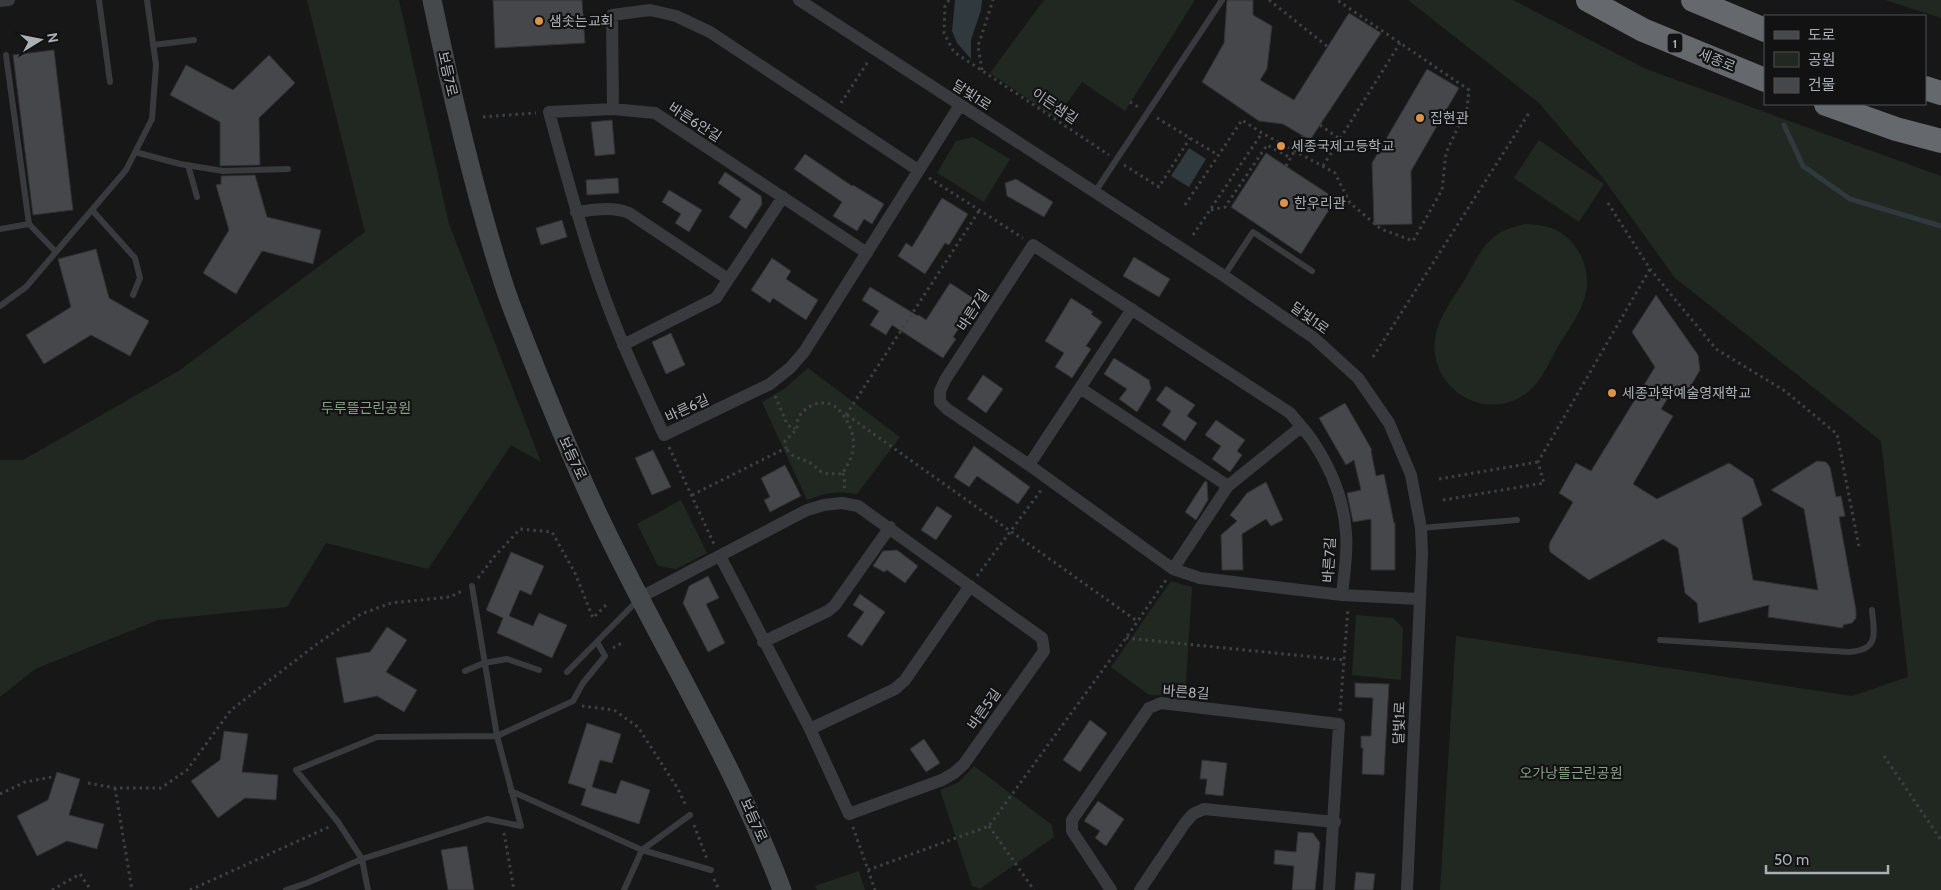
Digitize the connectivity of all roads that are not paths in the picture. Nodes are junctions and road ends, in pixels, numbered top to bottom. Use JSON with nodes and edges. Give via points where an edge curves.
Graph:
{"nodes":[{"id":1,"x":9,"y":0,"type":"edge"},
{"id":2,"x":99,"y":0,"type":"edge"},
{"id":3,"x":147,"y":0,"type":"edge"},
{"id":4,"x":432,"y":0,"type":"edge"},
{"id":5,"x":799,"y":0,"type":"edge"},
{"id":6,"x":1222,"y":0,"type":"edge"},
{"id":7,"x":1588,"y":0,"type":"edge"},
{"id":8,"x":1693,"y":0,"type":"edge"},
{"id":9,"x":0,"y":1,"type":"edge"},
{"id":10,"x":1764,"y":30,"type":"edge"},
{"id":11,"x":194,"y":40,"type":"dead end"},
{"id":12,"x":153,"y":45,"type":"junction"},
{"id":13,"x":6,"y":55,"type":"dead end"},
{"id":14,"x":1764,"y":80,"type":"edge"},
{"id":15,"x":110,"y":82,"type":"dead end"},
{"id":16,"x":1926,"y":88,"type":"edge"},
{"id":17,"x":1941,"y":93,"type":"edge"},
{"id":18,"x":960,"y":105,"type":"junction"},
{"id":19,"x":1829,"y":105,"type":"edge"},
{"id":20,"x":613,"y":109,"type":"junction"},
{"id":21,"x":549,"y":112,"type":"joint"},
{"id":22,"x":1941,"y":141,"type":"edge"},
{"id":23,"x":135,"y":152,"type":"junction"},
{"id":24,"x":188,"y":165,"type":"junction"},
{"id":25,"x":288,"y":169,"type":"dead end"},
{"id":26,"x":918,"y":170,"type":"junction"},
{"id":27,"x":1095,"y":192,"type":"junction"},
{"id":28,"x":197,"y":197,"type":"dead end"},
{"id":29,"x":783,"y":197,"type":"junction"},
{"id":30,"x":92,"y":210,"type":"junction"},
{"id":31,"x":576,"y":212,"type":"junction"},
{"id":32,"x":29,"y":224,"type":"junction"},
{"id":33,"x":0,"y":229,"type":"edge"},
{"id":34,"x":56,"y":252,"type":"junction"},
{"id":35,"x":867,"y":253,"type":"junction"},
{"id":36,"x":1312,"y":271,"type":"dead end"},
{"id":37,"x":1224,"y":276,"type":"junction"},
{"id":38,"x":728,"y":280,"type":"junction"},
{"id":39,"x":133,"y":295,"type":"dead end"},
{"id":40,"x":0,"y":306,"type":"edge"},
{"id":41,"x":1132,"y":308,"type":"junction"},
{"id":42,"x":623,"y":345,"type":"junction"},
{"id":43,"x":1080,"y":388,"type":"junction"},
{"id":44,"x":1301,"y":427,"type":"junction"},
{"id":45,"x":1029,"y":465,"type":"junction"},
{"id":46,"x":1228,"y":486,"type":"junction"},
{"id":47,"x":1517,"y":520,"type":"dead end"},
{"id":48,"x":890,"y":528,"type":"junction"},
{"id":49,"x":1421,"y":528,"type":"junction"},
{"id":50,"x":720,"y":556,"type":"junction"},
{"id":51,"x":1173,"y":569,"type":"junction"},
{"id":52,"x":472,"y":586,"type":"road end"},
{"id":53,"x":970,"y":586,"type":"junction"},
{"id":54,"x":1345,"y":595,"type":"junction"},
{"id":55,"x":641,"y":597,"type":"junction"},
{"id":56,"x":1419,"y":600,"type":"junction"},
{"id":57,"x":1872,"y":610,"type":"dead end"},
{"id":58,"x":1660,"y":640,"type":"dead end"},
{"id":59,"x":597,"y":642,"type":"junction"},
{"id":60,"x":764,"y":642,"type":"junction"},
{"id":61,"x":484,"y":663,"type":"junction"},
{"id":62,"x":539,"y":670,"type":"dead end"},
{"id":63,"x":465,"y":671,"type":"dead end"},
{"id":64,"x":567,"y":672,"type":"dead end"},
{"id":65,"x":810,"y":729,"type":"junction"},
{"id":66,"x":496,"y":736,"type":"junction"},
{"id":67,"x":511,"y":791,"type":"junction"},
{"id":68,"x":690,"y":815,"type":"road end"},
{"id":69,"x":1335,"y":822,"type":"junction"},
{"id":70,"x":642,"y":850,"type":"junction"},
{"id":71,"x":362,"y":859,"type":"junction"},
{"id":72,"x":711,"y":870,"type":"road end"},
{"id":73,"x":286,"y":890,"type":"edge"},
{"id":74,"x":368,"y":890,"type":"edge"},
{"id":75,"x":624,"y":890,"type":"edge"},
{"id":76,"x":782,"y":890,"type":"edge"},
{"id":77,"x":1111,"y":890,"type":"edge"},
{"id":78,"x":1140,"y":890,"type":"edge"},
{"id":79,"x":1329,"y":890,"type":"edge"},
{"id":80,"x":1408,"y":890,"type":"edge"}],
"edges":[{"from":1,"to":9,"type":"street"},
{"from":2,"to":15,"type":"lane"},
{"from":3,"to":12,"type":"lane"},
{"from":4,"to":55,"type":"street","name":"보듬7로","via":[[452,92],[505,287],[556,421],[606,531]]},
{"from":5,"to":18,"type":"street","name":"달빛1로"},
{"from":6,"to":27,"type":"lane"},
{"from":7,"to":14,"type":"highway","name":"세종로","number":"1","via":[[1643,30]]},
{"from":8,"to":10,"type":"highway"},
{"from":11,"to":12,"type":"lane"},
{"from":12,"to":23,"type":"lane","via":[[156,65],[152,119]]},
{"from":13,"to":32,"type":"lane"},
{"from":16,"to":17,"type":"highway"},
{"from":18,"to":26,"type":"street","name":"바른6길"},
{"from":18,"to":27,"type":"street","name":"달빛1로"},
{"from":19,"to":22,"type":"highway"},
{"from":20,"to":21,"type":"street","name":"바른6안길"},
{"from":20,"to":26,"type":"street","via":[[612,15],[650,10],[676,16],[710,32]]},
{"from":20,"to":29,"type":"street","name":"바른6안길","via":[[654,113]]},
{"from":21,"to":31,"type":"street","name":"바른6길"},
{"from":23,"to":24,"type":"lane"},
{"from":23,"to":30,"type":"lane","via":[[126,170]]},
{"from":24,"to":25,"type":"lane","via":[[223,171]]},
{"from":24,"to":28,"type":"lane"},
{"from":26,"to":35,"type":"street","name":"바른6길"},
{"from":27,"to":37,"type":"street","name":"달빛1로"},
{"from":29,"to":35,"type":"street","name":"바른6안길"},
{"from":29,"to":38,"type":"street"},
{"from":30,"to":34,"type":"lane"},
{"from":30,"to":39,"type":"lane","via":[[135,258],[140,278]]},
{"from":31,"to":38,"type":"street","via":[[618,209],[629,213]]},
{"from":31,"to":42,"type":"street","name":"바른6길"},
{"from":32,"to":33,"type":"lane"},
{"from":32,"to":34,"type":"lane"},
{"from":34,"to":40,"type":"lane","via":[[26,287]]},
{"from":35,"to":42,"type":"street","name":"바른6길","via":[[804,352],[790,368],[770,384],[664,435]]},
{"from":36,"to":37,"type":"lane","via":[[1254,232]]},
{"from":37,"to":49,"type":"street","name":"달빛1로","via":[[1314,338],[1358,378],[1389,423],[1401,447],[1411,475]]},
{"from":38,"to":42,"type":"street","via":[[716,298]]},
{"from":41,"to":43,"type":"street"},
{"from":41,"to":44,"type":"street","name":"바른7길","via":[[1290,413]]},
{"from":41,"to":45,"type":"street","name":"바른7길","via":[[1033,245],[940,391],[940,402],[947,409]]},
{"from":43,"to":45,"type":"street"},
{"from":43,"to":46,"type":"street"},
{"from":44,"to":46,"type":"street"},
{"from":44,"to":54,"type":"street","name":"바른7길","via":[[1329,468],[1341,503],[1346,533]]},
{"from":45,"to":51,"type":"street","name":"바른7길"},
{"from":46,"to":51,"type":"street"},
{"from":47,"to":49,"type":"lane"},
{"from":48,"to":50,"type":"street","name":"바른5길","via":[[858,506],[824,505],[807,510]]},
{"from":48,"to":53,"type":"street","name":"바른5길"},
{"from":48,"to":60,"type":"street","via":[[835,605]]},
{"from":49,"to":56,"type":"street","name":"달빛1로"},
{"from":50,"to":55,"type":"street","name":"바른5길"},
{"from":50,"to":60,"type":"street"},
{"from":51,"to":54,"type":"street","name":"바른7길","via":[[1200,578]]},
{"from":52,"to":61,"type":"lane"},
{"from":53,"to":65,"type":"street","via":[[905,680],[895,689]]},
{"from":53,"to":65,"type":"street","name":"바른5길","via":[[1042,638],[1044,651],[964,764],[954,773],[849,814]]},
{"from":54,"to":56,"type":"street"},
{"from":55,"to":59,"type":"lane"},
{"from":55,"to":76,"type":"street","name":"보듬7로","via":[[730,769],[765,844]]},
{"from":56,"to":80,"type":"street","name":"달빛1로"},
{"from":57,"to":58,"type":"lane","via":[[1874,634],[1870,646],[1862,652]]},
{"from":59,"to":64,"type":"lane"},
{"from":59,"to":66,"type":"lane","via":[[605,656],[573,701]]},
{"from":60,"to":65,"type":"street"},
{"from":61,"to":62,"type":"lane","via":[[507,659]]},
{"from":61,"to":63,"type":"lane"},
{"from":61,"to":66,"type":"lane"},
{"from":66,"to":67,"type":"lane"},
{"from":66,"to":71,"type":"lane","via":[[377,737],[296,770],[338,822]]},
{"from":67,"to":70,"type":"lane"},
{"from":67,"to":71,"type":"lane","via":[[521,826],[487,819]]},
{"from":68,"to":70,"type":"lane"},
{"from":69,"to":77,"type":"street","name":"바른8길","via":[[1339,724],[1161,703],[1149,708],[1072,820],[1072,831]]},
{"from":69,"to":78,"type":"street","via":[[1204,809],[1185,823]]},
{"from":69,"to":79,"type":"street"},
{"from":70,"to":72,"type":"lane"},
{"from":70,"to":75,"type":"lane"},
{"from":71,"to":73,"type":"lane"},
{"from":71,"to":74,"type":"lane"}]}
